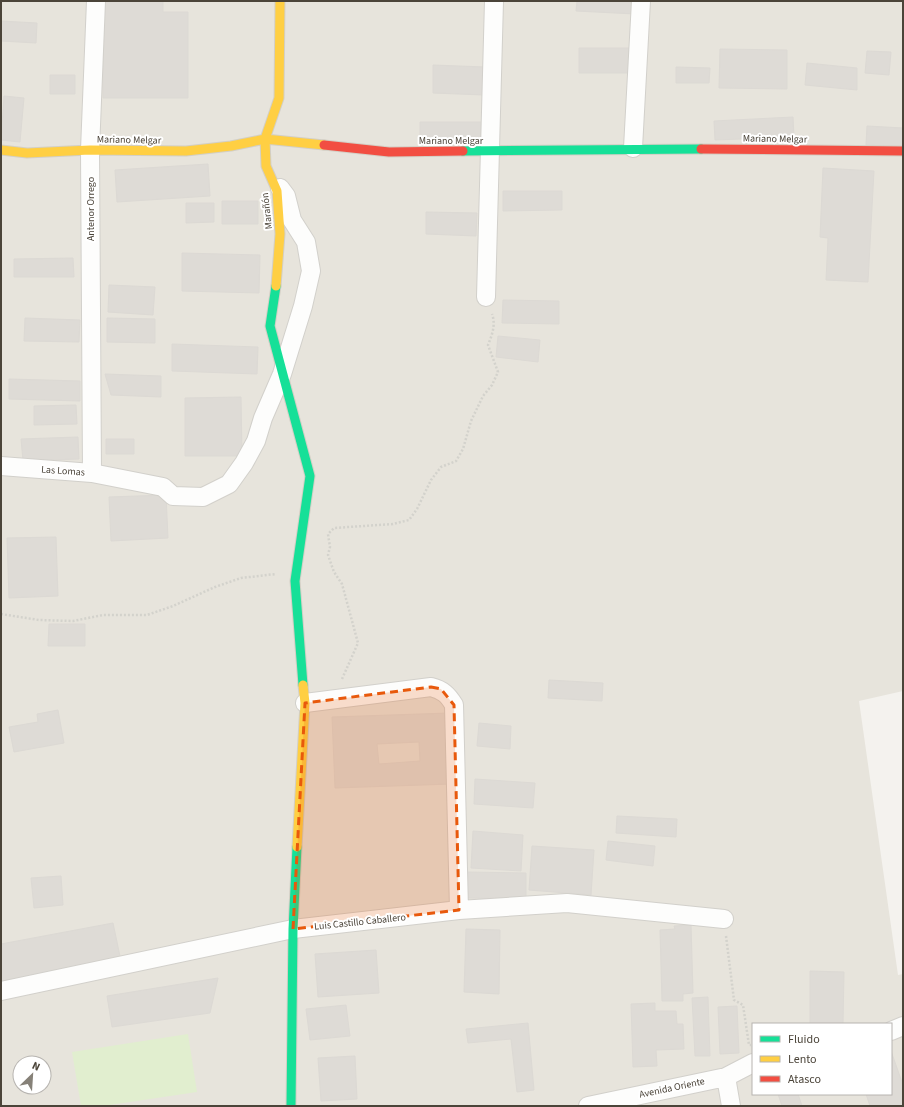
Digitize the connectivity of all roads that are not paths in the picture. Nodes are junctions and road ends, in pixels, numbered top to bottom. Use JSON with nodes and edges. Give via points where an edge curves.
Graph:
{"nodes":[{"id":1,"x":96,"y":1,"type":"edge"},
{"id":2,"x":280,"y":1,"type":"edge"},
{"id":3,"x":494,"y":1,"type":"edge"},
{"id":4,"x":640,"y":1,"type":"edge"},
{"id":5,"x":265,"y":139,"type":"junction"},
{"id":6,"x":633,"y":148,"type":"junction"},
{"id":7,"x":1,"y":150,"type":"edge"},
{"id":8,"x":90,"y":150,"type":"junction"},
{"id":9,"x":903,"y":151,"type":"edge"},
{"id":10,"x":489,"y":152,"type":"junction"},
{"id":11,"x":266,"y":166,"type":"junction"},
{"id":12,"x":486,"y":297,"type":"road end"},
{"id":13,"x":282,"y":374,"type":"junction"},
{"id":14,"x":92,"y":416,"type":"joint"},
{"id":15,"x":1,"y":466,"type":"edge"},
{"id":16,"x":92,"y":474,"type":"junction"},
{"id":17,"x":305,"y":703,"type":"junction"},
{"id":18,"x":459,"y":910,"type":"junction"},
{"id":19,"x":724,"y":919,"type":"road end"},
{"id":20,"x":293,"y":929,"type":"junction"},
{"id":21,"x":1,"y":991,"type":"edge"},
{"id":22,"x":903,"y":1026,"type":"edge"},
{"id":23,"x":892,"y":1031,"type":"edge"},
{"id":24,"x":752,"y":1064,"type":"edge"},
{"id":25,"x":726,"y":1077,"type":"junction"},
{"id":26,"x":291,"y":1106,"type":"edge"},
{"id":27,"x":588,"y":1106,"type":"edge"},
{"id":28,"x":731,"y":1106,"type":"edge"}],
"edges":[{"from":1,"to":8,"type":"street","name":"Antenor Orrego"},
{"from":2,"to":5,"type":"street","name":"Marañón","via":[[279,98]]},
{"from":3,"to":10,"type":"street"},
{"from":4,"to":6,"type":"street"},
{"from":5,"to":8,"type":"street","name":"Mariano Melgar","via":[[186,151]]},
{"from":5,"to":10,"type":"street","name":"Mariano Melgar","via":[[389,152]]},
{"from":5,"to":11,"type":"street","name":"Marañón"},
{"from":6,"to":9,"type":"street","name":"Mariano Melgar"},
{"from":6,"to":10,"type":"street","name":"Mariano Melgar"},
{"from":7,"to":8,"type":"street","name":"Mariano Melgar","via":[[27,153]]},
{"from":8,"to":14,"type":"street","name":"Antenor Orrego"},
{"from":10,"to":12,"type":"street"},
{"from":11,"to":13,"type":"street","name":"Marañón","via":[[277,191],[280,234],[276,290],[270,326]]},
{"from":11,"to":13,"type":"street","via":[[286,196],[292,220],[306,242],[311,271],[304,306]]},
{"from":13,"to":16,"type":"street","via":[[256,441],[244,464],[228,484],[203,497],[173,496],[163,487]]},
{"from":13,"to":17,"type":"street","name":"Marañón","via":[[310,476],[295,581]]},
{"from":14,"to":16,"type":"street","name":"Las Lomas"},
{"from":15,"to":16,"type":"street","name":"Las Lomas"},
{"from":17,"to":18,"type":"street","via":[[431,687],[441,689],[454,705]]},
{"from":17,"to":20,"type":"street","name":"Marañón"},
{"from":18,"to":19,"type":"street","name":"Luis Castillo Caballero","via":[[567,903]]},
{"from":18,"to":20,"type":"street","name":"Luis Castillo Caballero"},
{"from":20,"to":21,"type":"street","name":"Luis Castillo Caballero"},
{"from":20,"to":26,"type":"street","name":"Marañón"},
{"from":22,"to":23,"type":"street"},
{"from":24,"to":25,"type":"street","name":"Avenida Oriente"},
{"from":25,"to":27,"type":"street","name":"Avenida Oriente"},
{"from":25,"to":28,"type":"street"}]}
